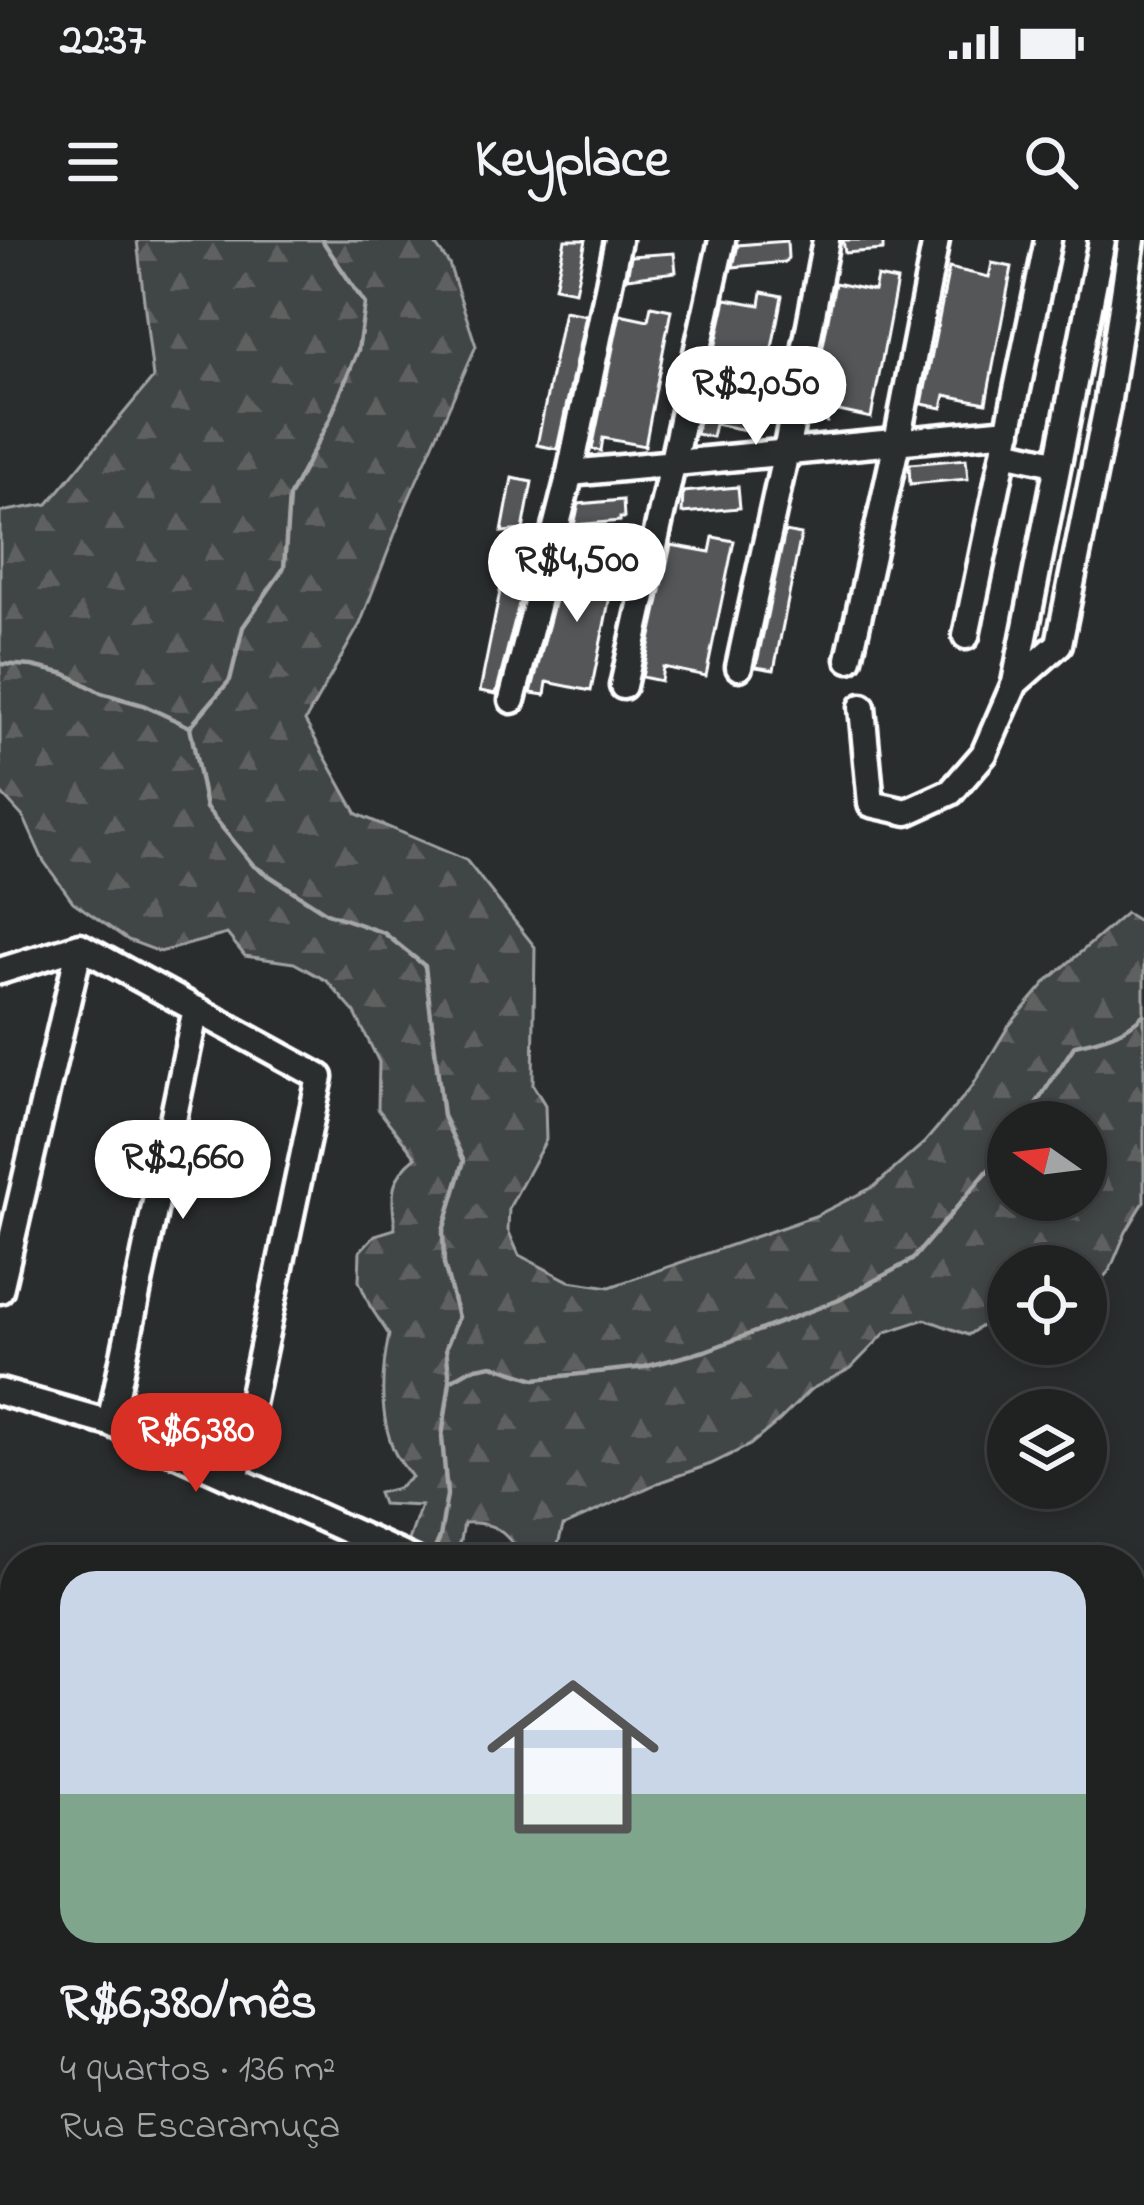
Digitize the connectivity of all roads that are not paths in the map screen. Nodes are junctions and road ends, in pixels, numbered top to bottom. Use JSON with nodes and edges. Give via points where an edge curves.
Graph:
{"nodes":[{"id":1,"x":618,"y":240,"type":"edge"},
{"id":2,"x":722,"y":240,"type":"edge"},
{"id":3,"x":826,"y":240,"type":"edge"},
{"id":4,"x":936,"y":240,"type":"edge"},
{"id":5,"x":1048,"y":240,"type":"edge"},
{"id":6,"x":1102,"y":240,"type":"edge"},
{"id":7,"x":1132,"y":240,"type":"edge"},
{"id":8,"x":1071,"y":397,"type":"junction"},
{"id":9,"x":1107,"y":406,"type":"junction"},
{"id":10,"x":897,"y":442,"type":"junction"},
{"id":11,"x":1007,"y":442,"type":"junction"},
{"id":12,"x":786,"y":452,"type":"junction"},
{"id":13,"x":673,"y":463,"type":"junction"},
{"id":14,"x":1058,"y":464,"type":"junction"},
{"id":15,"x":570,"y":473,"type":"junction"},
{"id":16,"x":966,"y":636,"type":"dead end"},
{"id":17,"x":850,"y":659,"type":"dead end"},
{"id":18,"x":739,"y":667,"type":"dead end"},
{"id":19,"x":1015,"y":683,"type":"junction"},
{"id":20,"x":623,"y":686,"type":"dead end"},
{"id":21,"x":512,"y":700,"type":"dead end"},
{"id":22,"x":862,"y":707,"type":"dead end"},
{"id":23,"x":80,"y":946,"type":"junction"},
{"id":24,"x":0,"y":971,"type":"edge"},
{"id":25,"x":196,"y":1009,"type":"junction"},
{"id":26,"x":0,"y":1290,"type":"edge"},
{"id":27,"x":0,"y":1392,"type":"edge"},
{"id":28,"x":110,"y":1423,"type":"junction"},
{"id":29,"x":235,"y":1480,"type":"junction"},
{"id":30,"x":382,"y":1545,"type":"edge"}],
"edges":[{"from":1,"to":15,"type":"street"},
{"from":2,"to":13,"type":"street"},
{"from":3,"to":12,"type":"street"},
{"from":4,"to":10,"type":"street"},
{"from":5,"to":11,"type":"street"},
{"from":6,"to":8,"type":"street"},
{"from":7,"to":9,"type":"street"},
{"from":8,"to":9,"type":"street"},
{"from":8,"to":14,"type":"street"},
{"from":9,"to":19,"type":"street","via":[[1059,644]]},
{"from":10,"to":11,"type":"street"},
{"from":10,"to":12,"type":"street"},
{"from":10,"to":17,"type":"street"},
{"from":11,"to":14,"type":"street"},
{"from":11,"to":16,"type":"street"},
{"from":12,"to":13,"type":"street"},
{"from":12,"to":18,"type":"street"},
{"from":13,"to":15,"type":"street"},
{"from":13,"to":20,"type":"street"},
{"from":14,"to":19,"type":"street"},
{"from":15,"to":21,"type":"street"},
{"from":19,"to":22,"type":"street","via":[[984,754],[951,792],[907,812],[871,804]]},
{"from":23,"to":24,"type":"street"},
{"from":23,"to":25,"type":"street"},
{"from":23,"to":26,"type":"street"},
{"from":25,"to":28,"type":"street"},
{"from":25,"to":29,"type":"street","via":[[320,1077]]},
{"from":27,"to":28,"type":"street"},
{"from":28,"to":29,"type":"street"},
{"from":29,"to":30,"type":"street"}]}
